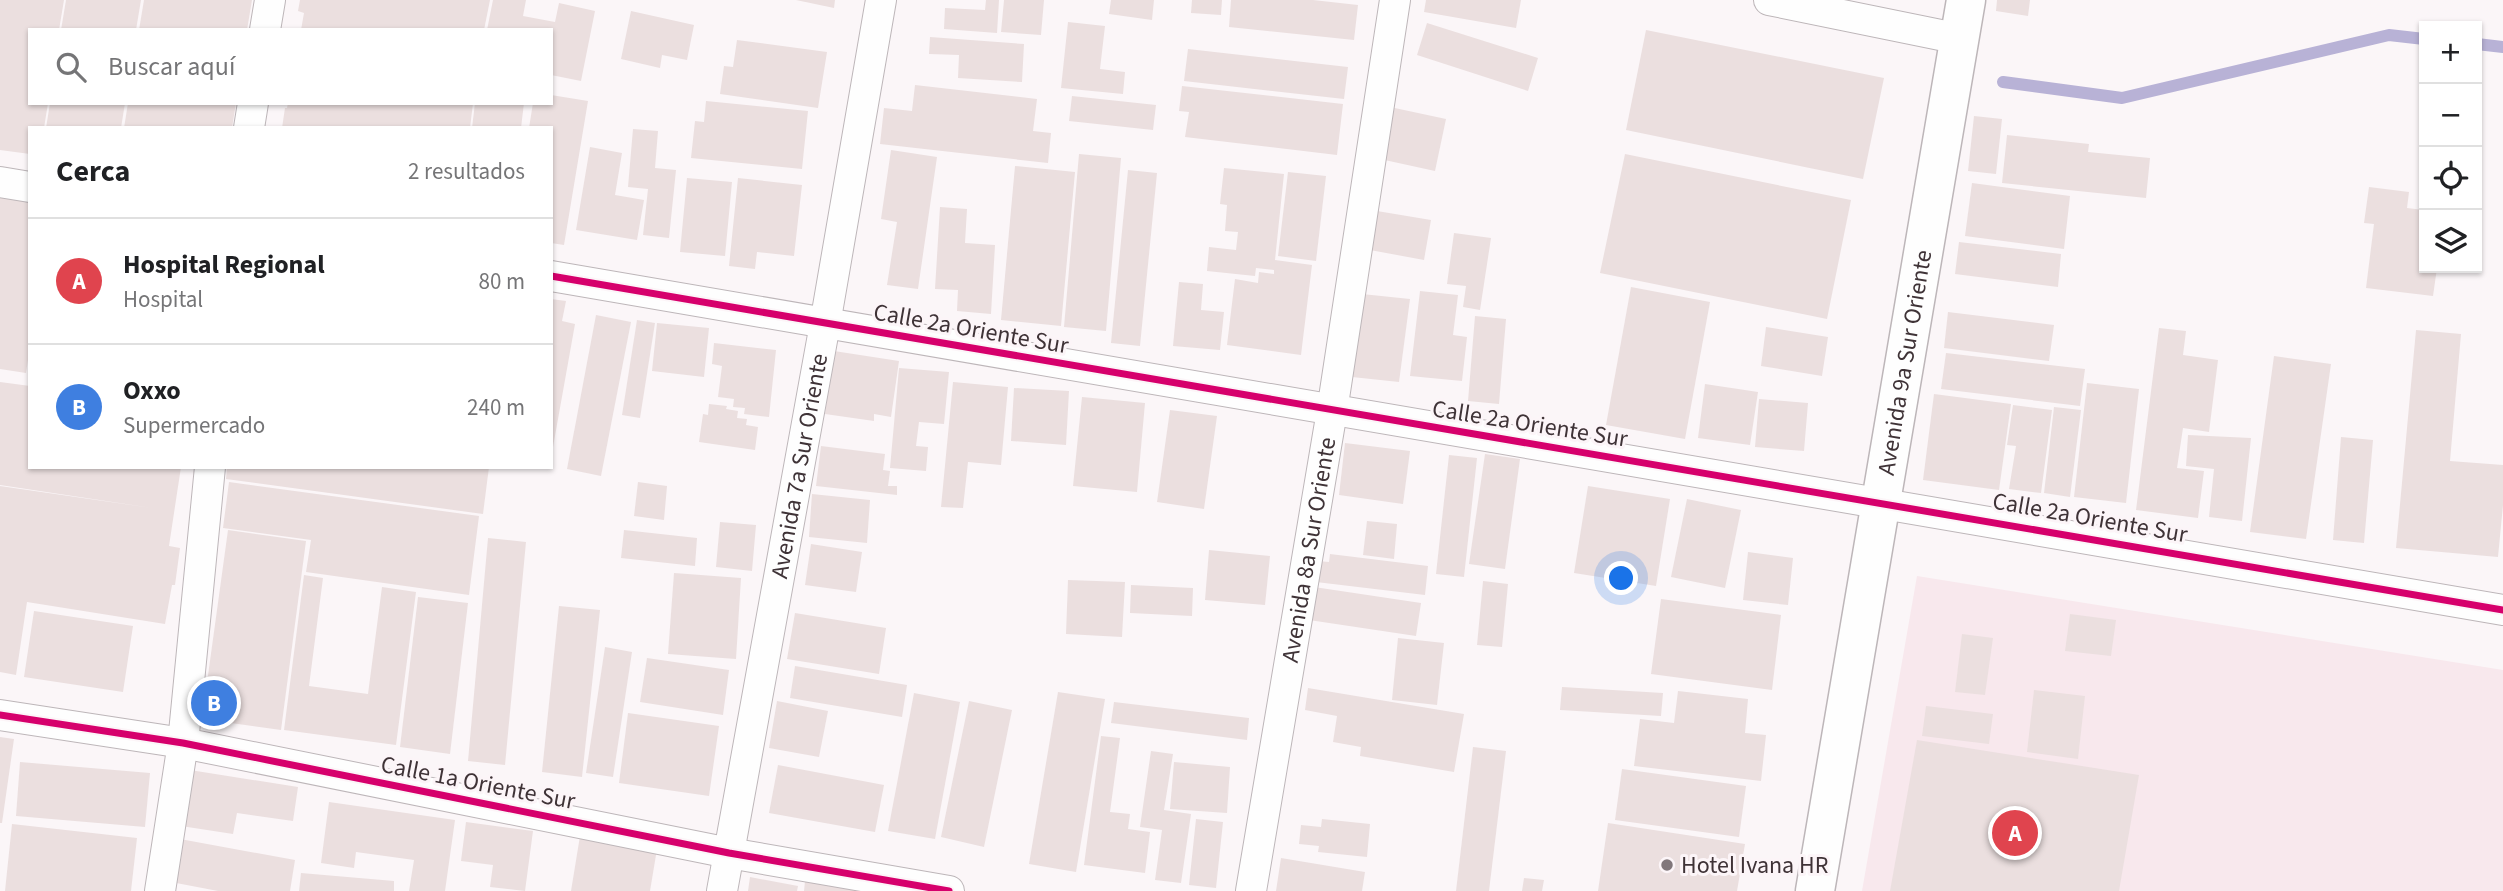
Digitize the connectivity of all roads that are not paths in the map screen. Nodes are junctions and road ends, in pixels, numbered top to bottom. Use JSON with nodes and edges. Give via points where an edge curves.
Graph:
{"nodes":[{"id":1,"x":270,"y":0,"type":"edge"},
{"id":2,"x":881,"y":0,"type":"edge"},
{"id":3,"x":1395,"y":0,"type":"edge"},
{"id":4,"x":1769,"y":0,"type":"edge"},
{"id":5,"x":1966,"y":0,"type":"edge"},
{"id":6,"x":265,"y":28,"type":"edge"},
{"id":7,"x":1960,"y":39,"type":"junction"},
{"id":8,"x":253,"y":105,"type":"edge"},
{"id":9,"x":249,"y":126,"type":"edge"},
{"id":10,"x":0,"y":182,"type":"edge"},
{"id":11,"x":28,"y":187,"type":"edge"},
{"id":12,"x":553,"y":276,"type":"edge"},
{"id":13,"x":825,"y":324,"type":"junction"},
{"id":14,"x":1332,"y":411,"type":"junction"},
{"id":15,"x":210,"y":469,"type":"edge"},
{"id":16,"x":1882,"y":502,"type":"junction"},
{"id":17,"x":2503,"y":610,"type":"edge"},
{"id":18,"x":0,"y":715,"type":"edge"},
{"id":19,"x":183,"y":743,"type":"junction"},
{"id":20,"x":729,"y":853,"type":"junction"},
{"id":21,"x":160,"y":891,"type":"edge"},
{"id":22,"x":722,"y":891,"type":"edge"},
{"id":23,"x":949,"y":891,"type":"edge"},
{"id":24,"x":1251,"y":891,"type":"edge"},
{"id":25,"x":1815,"y":891,"type":"edge"}],
"edges":[{"from":1,"to":6,"type":"street"},
{"from":2,"to":13,"type":"street","name":"Avenida 7a Sur Oriente"},
{"from":3,"to":14,"type":"street","name":"Avenida 8a Sur Oriente"},
{"from":4,"to":7,"type":"street"},
{"from":5,"to":7,"type":"main road","name":"Avenida 9a Sur Oriente"},
{"from":7,"to":16,"type":"main road","name":"Avenida 9a Sur Oriente"},
{"from":8,"to":9,"type":"street"},
{"from":10,"to":11,"type":"street"},
{"from":12,"to":13,"type":"street","name":"Calle 2a Oriente Sur"},
{"from":13,"to":14,"type":"street","name":"Calle 2a Oriente Sur"},
{"from":13,"to":20,"type":"street","name":"Avenida 7a Sur Oriente"},
{"from":14,"to":16,"type":"street","name":"Calle 2a Oriente Sur"},
{"from":14,"to":24,"type":"street","name":"Avenida 8a Sur Oriente"},
{"from":15,"to":19,"type":"street"},
{"from":16,"to":17,"type":"street","name":"Calle 2a Oriente Sur"},
{"from":16,"to":25,"type":"main road","name":"Avenida 9a Sur Oriente"},
{"from":18,"to":19,"type":"street","name":"Calle 1a Oriente Sur"},
{"from":19,"to":20,"type":"street","name":"Calle 1a Oriente Sur"},
{"from":19,"to":21,"type":"street"},
{"from":20,"to":22,"type":"street","name":"Avenida 7a Sur Oriente"},
{"from":20,"to":23,"type":"street","name":"Calle 1a Oriente Sur"}]}
